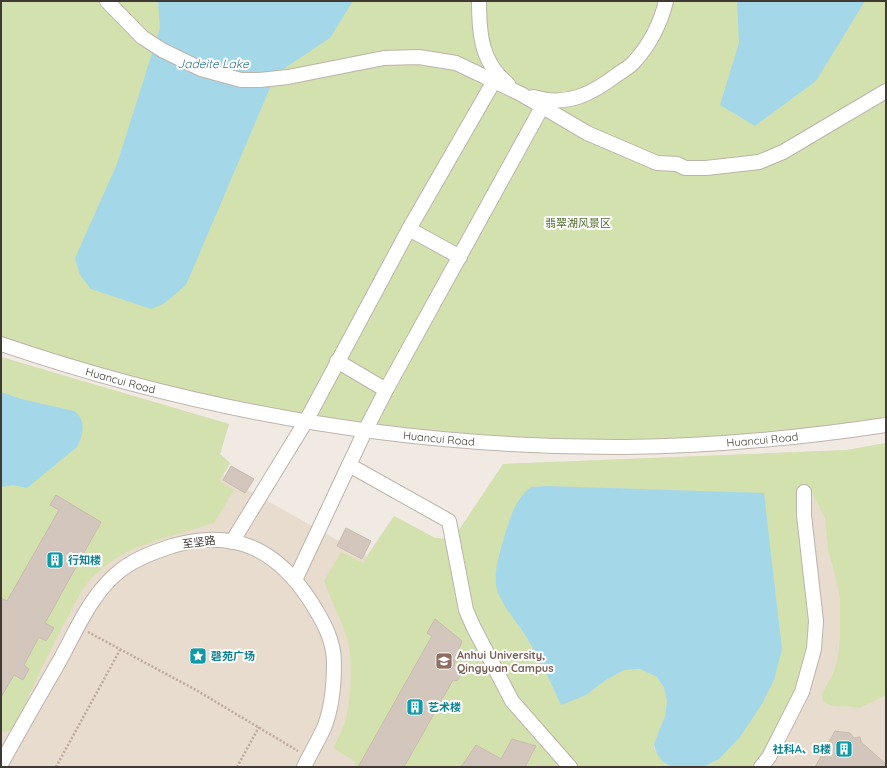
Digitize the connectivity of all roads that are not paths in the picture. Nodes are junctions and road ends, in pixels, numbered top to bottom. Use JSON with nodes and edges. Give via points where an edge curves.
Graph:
{"nodes":[{"id":1,"x":107,"y":1,"type":"edge"},
{"id":2,"x":478,"y":1,"type":"edge"},
{"id":3,"x":666,"y":1,"type":"edge"},
{"id":4,"x":494,"y":81,"type":"junction"},
{"id":5,"x":886,"y":92,"type":"edge"},
{"id":6,"x":521,"y":94,"type":"junction"},
{"id":7,"x":542,"y":107,"type":"junction"},
{"id":8,"x":409,"y":229,"type":"junction"},
{"id":9,"x":460,"y":257,"type":"junction"},
{"id":10,"x":1,"y":344,"type":"edge"},
{"id":11,"x":338,"y":362,"type":"junction"},
{"id":12,"x":386,"y":390,"type":"junction"},
{"id":13,"x":306,"y":421,"type":"junction"},
{"id":14,"x":886,"y":425,"type":"edge"},
{"id":15,"x":365,"y":430,"type":"junction"},
{"id":16,"x":349,"y":465,"type":"junction"},
{"id":17,"x":804,"y":492,"type":"dead end"},
{"id":18,"x":232,"y":542,"type":"junction"},
{"id":19,"x":294,"y":580,"type":"junction"},
{"id":20,"x":2,"y":758,"type":"edge"},
{"id":21,"x":306,"y":762,"type":"edge"},
{"id":22,"x":570,"y":767,"type":"edge"},
{"id":23,"x":760,"y":767,"type":"edge"}],
"edges":[{"from":1,"to":4,"type":"street","via":[[142,37],[162,50],[201,70],[241,80],[288,77],[384,58],[419,57],[456,63]]},
{"from":2,"to":6,"type":"street","via":[[479,29],[487,59],[501,78]]},
{"from":3,"to":6,"type":"street","via":[[659,23],[646,46],[634,62],[606,83],[571,99],[556,101]]},
{"from":4,"to":6,"type":"street"},
{"from":4,"to":8,"type":"street"},
{"from":5,"to":7,"type":"street","via":[[783,152],[759,162],[706,168],[685,168],[677,164],[657,163],[587,133]]},
{"from":6,"to":7,"type":"street"},
{"from":7,"to":9,"type":"street"},
{"from":8,"to":9,"type":"street"},
{"from":8,"to":11,"type":"street"},
{"from":9,"to":12,"type":"street"},
{"from":10,"to":13,"type":"street","name":"Huancui Road","via":[[64,365],[165,393]]},
{"from":11,"to":12,"type":"street"},
{"from":11,"to":13,"type":"street"},
{"from":12,"to":15,"type":"street"},
{"from":13,"to":15,"type":"street","name":"Huancui Road"},
{"from":13,"to":18,"type":"street"},
{"from":14,"to":15,"type":"street","name":"Huancui Road","via":[[752,441],[627,447],[442,439]]},
{"from":15,"to":16,"type":"street"},
{"from":16,"to":19,"type":"street"},
{"from":16,"to":22,"type":"street","via":[[449,521],[466,610],[512,701]]},
{"from":17,"to":23,"type":"street","via":[[804,515],[816,621],[814,649],[802,692],[768,757]]},
{"from":18,"to":19,"type":"street","name":"至坚路","via":[[251,547],[271,557]]},
{"from":18,"to":20,"type":"street","name":"至坚路","via":[[211,540],[183,543],[158,550],[120,570],[90,605]]},
{"from":19,"to":21,"type":"street","name":"至坚路","via":[[324,622],[331,641],[334,662],[332,694],[324,726]]}]}
